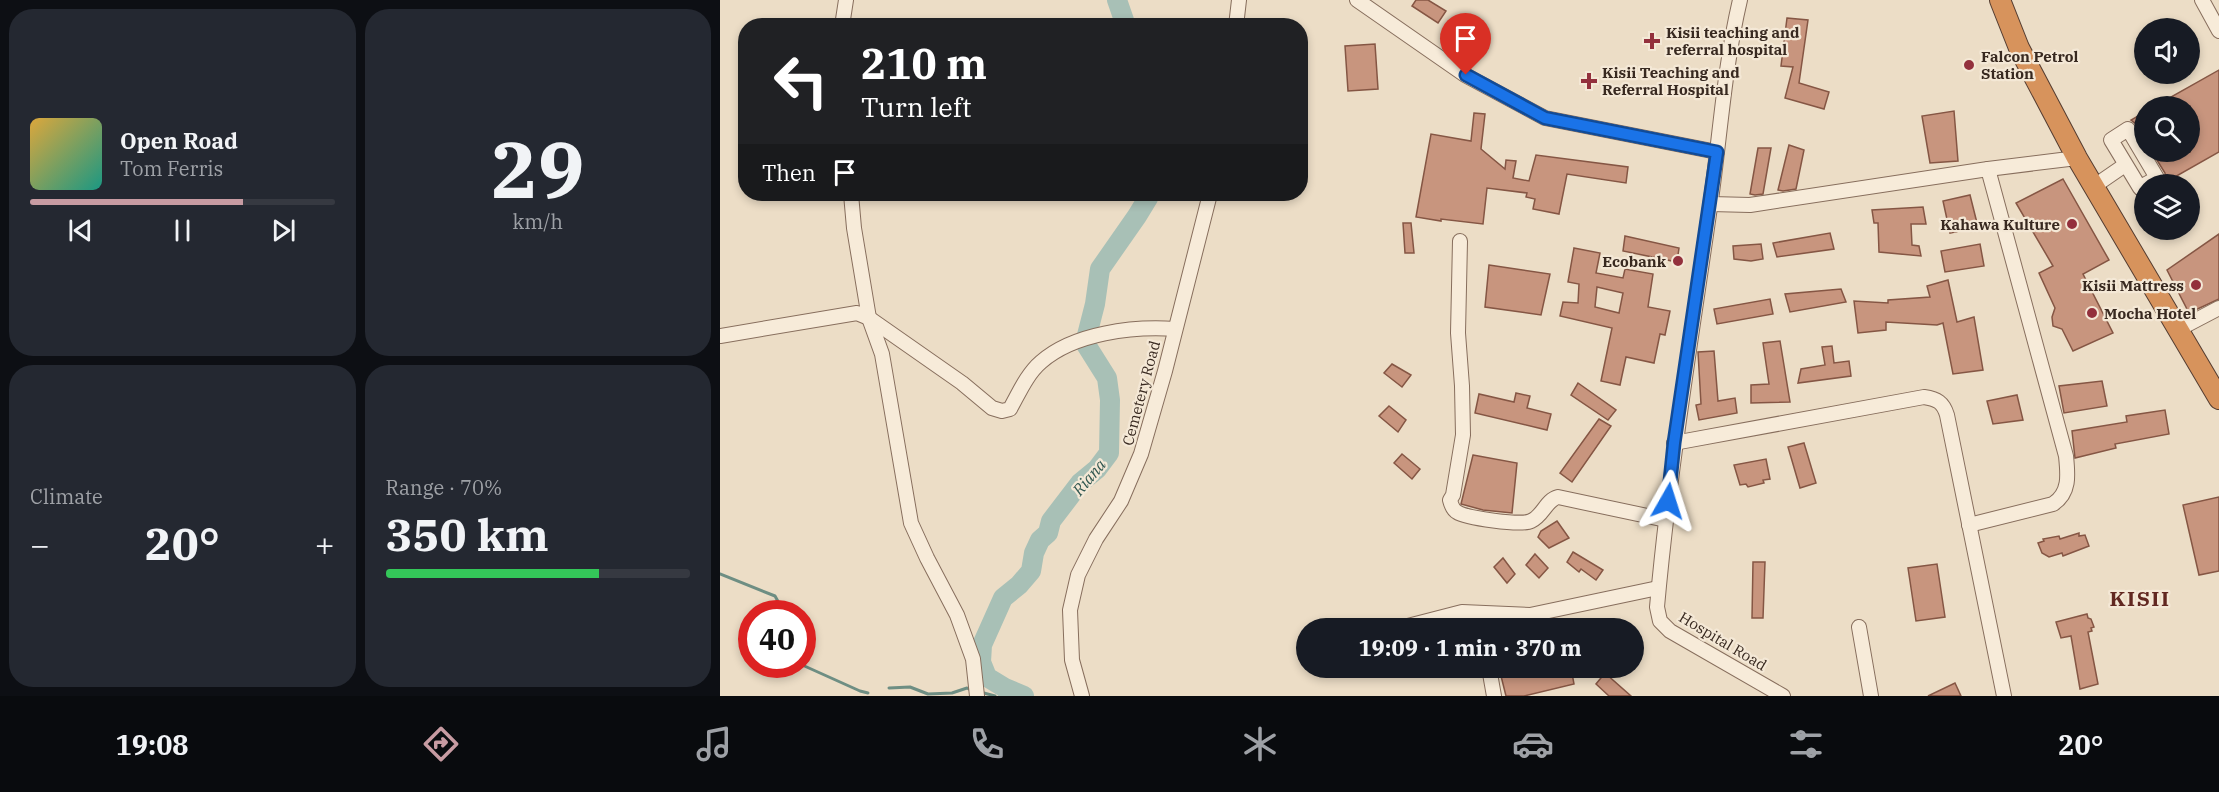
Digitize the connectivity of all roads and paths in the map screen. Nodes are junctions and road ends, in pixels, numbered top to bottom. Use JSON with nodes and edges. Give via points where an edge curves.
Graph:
{"nodes":[{"id":1,"x":846,"y":0,"type":"edge"},
{"id":2,"x":1239,"y":0,"type":"edge"},
{"id":3,"x":1357,"y":0,"type":"edge"},
{"id":4,"x":1740,"y":0,"type":"edge"},
{"id":5,"x":2000,"y":0,"type":"edge"},
{"id":6,"x":2202,"y":0,"type":"edge"},
{"id":7,"x":843,"y":18,"type":"edge"},
{"id":8,"x":1237,"y":18,"type":"edge"},
{"id":9,"x":2219,"y":31,"type":"edge"},
{"id":10,"x":1717,"y":152,"type":"junction"},
{"id":11,"x":2077,"y":158,"type":"junction"},
{"id":12,"x":2126,"y":165,"type":"junction"},
{"id":13,"x":1988,"y":169,"type":"junction"},
{"id":14,"x":2155,"y":174,"type":"edge"},
{"id":15,"x":2134,"y":178,"type":"edge"},
{"id":16,"x":2093,"y":187,"type":"junction"},
{"id":17,"x":852,"y":201,"type":"edge"},
{"id":18,"x":1208,"y":201,"type":"edge"},
{"id":19,"x":1711,"y":204,"type":"junction"},
{"id":20,"x":1460,"y":242,"type":"dead end"},
{"id":21,"x":2219,"y":308,"type":"edge"},
{"id":22,"x":869,"y":318,"type":"junction"},
{"id":23,"x":1175,"y":329,"type":"junction"},
{"id":24,"x":2179,"y":330,"type":"junction"},
{"id":25,"x":720,"y":336,"type":"edge"},
{"id":26,"x":2219,"y":399,"type":"edge"},
{"id":27,"x":1674,"y":443,"type":"junction"},
{"id":28,"x":1666,"y":520,"type":"junction"},
{"id":29,"x":1969,"y":525,"type":"junction"},
{"id":30,"x":1658,"y":588,"type":"junction"},
{"id":31,"x":1530,"y":615,"type":"junction"},
{"id":32,"x":1439,"y":618,"type":"edge"},
{"id":33,"x":1525,"y":618,"type":"edge"},
{"id":34,"x":1859,"y":627,"type":"dead end"},
{"id":35,"x":1491,"y":678,"type":"edge"},
{"id":36,"x":977,"y":696,"type":"edge"},
{"id":37,"x":1082,"y":696,"type":"edge"},
{"id":38,"x":1494,"y":696,"type":"edge"},
{"id":39,"x":1782,"y":696,"type":"edge"},
{"id":40,"x":1871,"y":696,"type":"edge"},
{"id":41,"x":2004,"y":696,"type":"edge"}],
"edges":[{"from":1,"to":7,"type":"street"},
{"from":2,"to":8,"type":"street"},
{"from":3,"to":10,"type":"street","via":[[1466,75],[1545,118]]},
{"from":4,"to":10,"type":"street","name":"Hospital Road"},
{"from":5,"to":11,"type":"highway","via":[[2019,48]]},
{"from":6,"to":9,"type":"street"},
{"from":10,"to":19,"type":"street","name":"Hospital Road"},
{"from":11,"to":13,"type":"street"},
{"from":11,"to":16,"type":"highway"},
{"from":12,"to":14,"type":"street","via":[[2110,140],[2128,129]]},
{"from":12,"to":15,"type":"street"},
{"from":12,"to":16,"type":"street"},
{"from":13,"to":19,"type":"street","via":[[1750,205]]},
{"from":13,"to":29,"type":"street","via":[[2068,472],[2065,491],[2053,504]]},
{"from":16,"to":24,"type":"highway"},
{"from":17,"to":22,"type":"street"},
{"from":18,"to":23,"type":"street","name":"Cemetery Road"},
{"from":19,"to":27,"type":"street","name":"Hospital Road"},
{"from":20,"to":28,"type":"street","via":[[1458,333],[1463,435],[1451,505],[1458,512],[1528,523],[1558,497]]},
{"from":21,"to":24,"type":"street"},
{"from":22,"to":23,"type":"street","via":[[992,408],[1002,411],[1010,409],[1039,363],[1052,353],[1115,331]]},
{"from":22,"to":25,"type":"street","via":[[851,313]]},
{"from":22,"to":36,"type":"street","via":[[882,354],[912,523],[960,624],[972,659]]},
{"from":23,"to":37,"type":"street","name":"Cemetery Road","via":[[1141,454],[1121,501],[1078,576],[1070,610],[1072,660]]},
{"from":24,"to":26,"type":"highway"},
{"from":27,"to":28,"type":"street","name":"Hospital Road"},
{"from":27,"to":29,"type":"street","via":[[1924,397],[1937,399],[1947,415]]},
{"from":28,"to":30,"type":"street","name":"Hospital Road"},
{"from":29,"to":41,"type":"street"},
{"from":30,"to":31,"type":"street"},
{"from":30,"to":39,"type":"street","name":"Hospital Road","via":[[1660,621],[1670,631]]},
{"from":31,"to":32,"type":"street","via":[[1462,612]]},
{"from":31,"to":33,"type":"street"},
{"from":34,"to":40,"type":"street"},
{"from":35,"to":38,"type":"street"}]}
